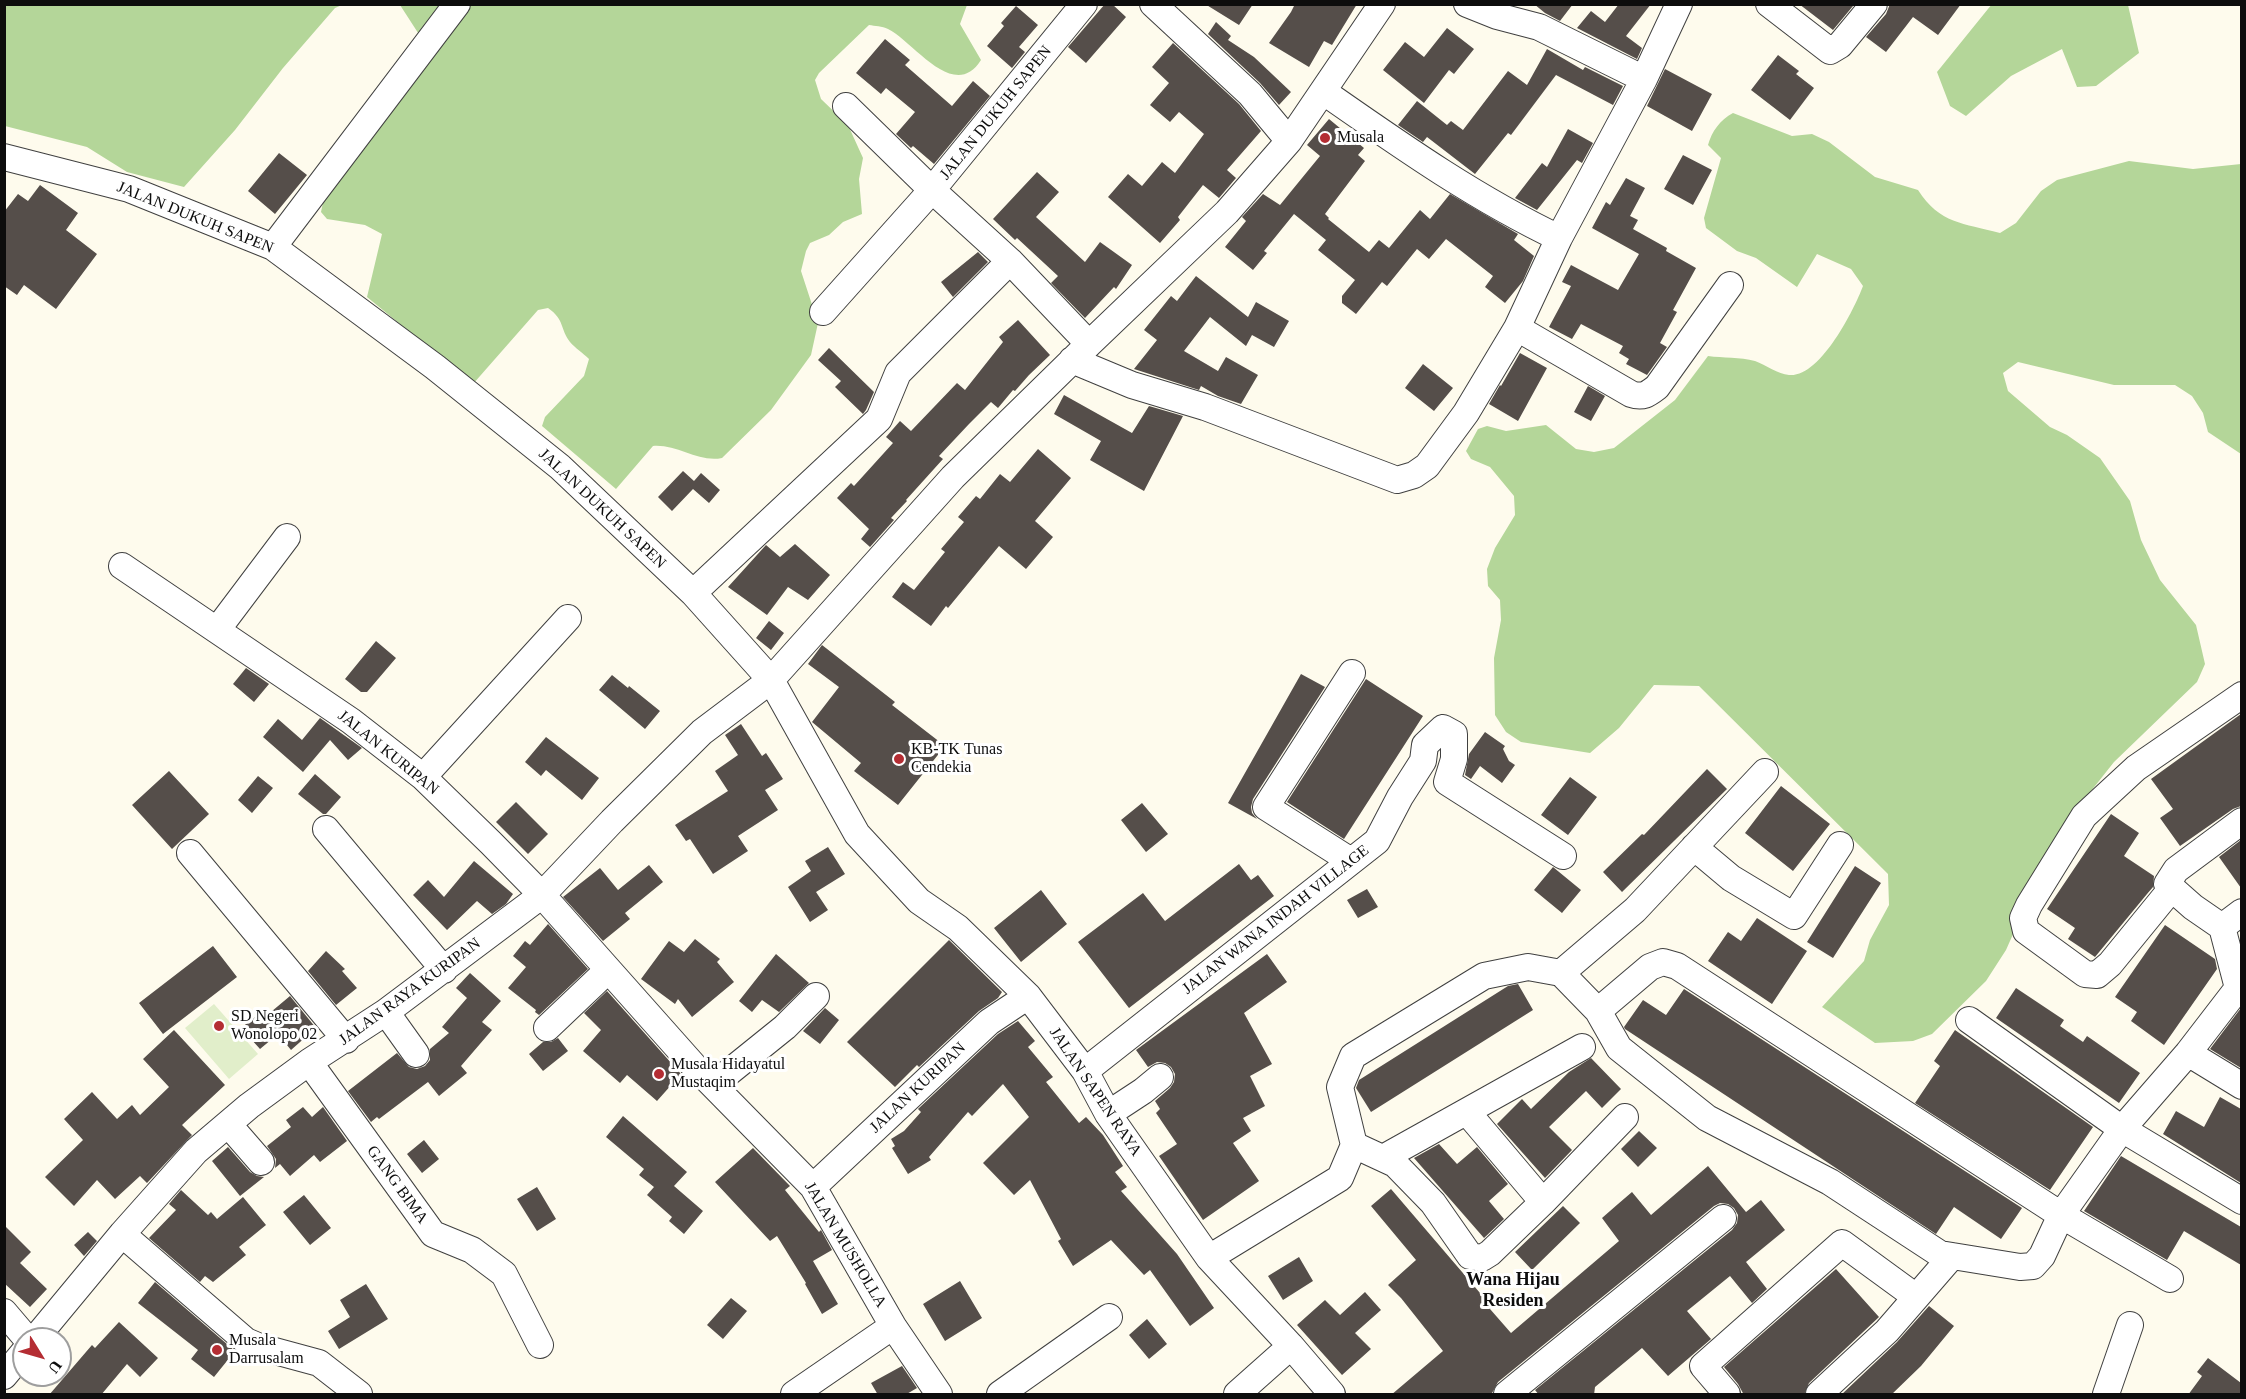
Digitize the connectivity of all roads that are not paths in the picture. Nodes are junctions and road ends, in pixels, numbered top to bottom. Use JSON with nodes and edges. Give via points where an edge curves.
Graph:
{"nodes":[{"id":1,"x":457,"y":4,"type":"edge"},
{"id":2,"x":1084,"y":4,"type":"edge"},
{"id":3,"x":1153,"y":4,"type":"edge"},
{"id":4,"x":1382,"y":4,"type":"edge"},
{"id":5,"x":1467,"y":4,"type":"edge"},
{"id":6,"x":1679,"y":4,"type":"edge"},
{"id":7,"x":1769,"y":4,"type":"edge"},
{"id":8,"x":1874,"y":4,"type":"edge"},
{"id":9,"x":1644,"y":79,"type":"junction"},
{"id":10,"x":1324,"y":92,"type":"junction"},
{"id":11,"x":846,"y":106,"type":"dead end"},
{"id":12,"x":1288,"y":141,"type":"junction"},
{"id":13,"x":4,"y":157,"type":"edge"},
{"id":14,"x":932,"y":190,"type":"junction"},
{"id":15,"x":1559,"y":238,"type":"junction"},
{"id":16,"x":273,"y":247,"type":"junction"},
{"id":17,"x":1010,"y":261,"type":"junction"},
{"id":18,"x":1730,"y":285,"type":"dead end"},
{"id":19,"x":823,"y":312,"type":"dead end"},
{"id":20,"x":1516,"y":328,"type":"junction"},
{"id":21,"x":1080,"y":352,"type":"junction"},
{"id":22,"x":287,"y":537,"type":"dead end"},
{"id":23,"x":122,"y":566,"type":"dead end"},
{"id":24,"x":693,"y":593,"type":"junction"},
{"id":25,"x":568,"y":618,"type":"dead end"},
{"id":26,"x":217,"y":630,"type":"junction"},
{"id":27,"x":1352,"y":673,"type":"dead end"},
{"id":28,"x":771,"y":680,"type":"junction"},
{"id":29,"x":2241,"y":695,"type":"edge"},
{"id":30,"x":1765,"y":771,"type":"dead end"},
{"id":31,"x":423,"y":777,"type":"junction"},
{"id":32,"x":2241,"y":821,"type":"edge"},
{"id":33,"x":326,"y":829,"type":"dead end"},
{"id":34,"x":1840,"y":844,"type":"dead end"},
{"id":35,"x":1694,"y":847,"type":"junction"},
{"id":36,"x":190,"y":853,"type":"dead end"},
{"id":37,"x":1563,"y":856,"type":"dead end"},
{"id":38,"x":1351,"y":861,"type":"junction"},
{"id":39,"x":2172,"y":888,"type":"junction"},
{"id":40,"x":542,"y":895,"type":"junction"},
{"id":41,"x":2232,"y":920,"type":"edge"},
{"id":42,"x":444,"y":970,"type":"junction"},
{"id":43,"x":607,"y":971,"type":"junction"},
{"id":44,"x":1561,"y":973,"type":"junction"},
{"id":45,"x":2240,"y":987,"type":"edge"},
{"id":46,"x":816,"y":996,"type":"dead end"},
{"id":47,"x":1028,"y":996,"type":"junction"},
{"id":48,"x":1598,"y":1011,"type":"junction"},
{"id":49,"x":386,"y":1012,"type":"junction"},
{"id":50,"x":1969,"y":1020,"type":"dead end"},
{"id":51,"x":547,"y":1028,"type":"dead end"},
{"id":52,"x":346,"y":1040,"type":"junction"},
{"id":53,"x":1582,"y":1047,"type":"dead end"},
{"id":54,"x":2188,"y":1053,"type":"junction"},
{"id":55,"x":416,"y":1054,"type":"dead end"},
{"id":56,"x":309,"y":1062,"type":"junction"},
{"id":57,"x":1085,"y":1071,"type":"junction"},
{"id":58,"x":1160,"y":1077,"type":"dead end"},
{"id":59,"x":713,"y":1085,"type":"junction"},
{"id":60,"x":2241,"y":1086,"type":"edge"},
{"id":61,"x":1467,"y":1112,"type":"junction"},
{"id":62,"x":1108,"y":1114,"type":"junction"},
{"id":63,"x":1625,"y":1117,"type":"dead end"},
{"id":64,"x":228,"y":1124,"type":"junction"},
{"id":65,"x":2122,"y":1128,"type":"junction"},
{"id":66,"x":1354,"y":1144,"type":"junction"},
{"id":67,"x":1383,"y":1158,"type":"junction"},
{"id":68,"x":261,"y":1162,"type":"dead end"},
{"id":69,"x":813,"y":1187,"type":"junction"},
{"id":70,"x":2241,"y":1201,"type":"edge"},
{"id":71,"x":1543,"y":1202,"type":"junction"},
{"id":72,"x":2061,"y":1215,"type":"junction"},
{"id":73,"x":1723,"y":1218,"type":"dead end"},
{"id":74,"x":122,"y":1234,"type":"junction"},
{"id":75,"x":1946,"y":1255,"type":"junction"},
{"id":76,"x":1209,"y":1258,"type":"junction"},
{"id":77,"x":2170,"y":1279,"type":"dead end"},
{"id":78,"x":1916,"y":1297,"type":"junction"},
{"id":79,"x":4,"y":1312,"type":"edge"},
{"id":80,"x":1109,"y":1317,"type":"dead end"},
{"id":81,"x":2130,"y":1325,"type":"dead end"},
{"id":82,"x":893,"y":1326,"type":"junction"},
{"id":83,"x":17,"y":1327,"type":"edge"},
{"id":84,"x":45,"y":1327,"type":"edge"},
{"id":85,"x":540,"y":1345,"type":"dead end"},
{"id":86,"x":1291,"y":1346,"type":"junction"},
{"id":87,"x":359,"y":1395,"type":"edge"},
{"id":88,"x":794,"y":1395,"type":"edge"},
{"id":89,"x":939,"y":1395,"type":"edge"},
{"id":90,"x":1000,"y":1395,"type":"edge"},
{"id":91,"x":1237,"y":1395,"type":"edge"},
{"id":92,"x":1332,"y":1395,"type":"edge"},
{"id":93,"x":1507,"y":1395,"type":"edge"},
{"id":94,"x":1727,"y":1395,"type":"edge"},
{"id":95,"x":1819,"y":1395,"type":"edge"},
{"id":96,"x":2106,"y":1395,"type":"edge"}],
"edges":[{"from":1,"to":16,"type":"street"},
{"from":2,"to":14,"type":"street","name":"JALAN DUKUH SAPEN"},
{"from":3,"to":12,"type":"street","via":[[1250,94]]},
{"from":4,"to":10,"type":"street"},
{"from":5,"to":9,"type":"street","via":[[1539,27]]},
{"from":6,"to":9,"type":"street"},
{"from":7,"to":8,"type":"street","via":[[1830,51],[1840,45]]},
{"from":9,"to":15,"type":"street"},
{"from":10,"to":12,"type":"street"},
{"from":10,"to":15,"type":"street","via":[[1410,153]]},
{"from":11,"to":14,"type":"street"},
{"from":12,"to":21,"type":"street","via":[[1227,212]]},
{"from":13,"to":16,"type":"street","name":"JALAN DUKUH SAPEN","via":[[129,189]]},
{"from":14,"to":17,"type":"street","name":"JALAN DUKUH SAPEN"},
{"from":14,"to":19,"type":"street"},
{"from":15,"to":20,"type":"street"},
{"from":16,"to":24,"type":"street","name":"JALAN DUKUH SAPEN","via":[[435,367],[560,467]]},
{"from":17,"to":21,"type":"street","name":"JALAN DUKUH SAPEN"},
{"from":17,"to":24,"type":"street","via":[[898,373],[879,419]]},
{"from":18,"to":20,"type":"street","via":[[1657,387],[1644,396],[1631,394]]},
{"from":20,"to":21,"type":"street","via":[[1466,413],[1427,465],[1414,475],[1397,480],[1205,407],[1132,385]]},
{"from":21,"to":28,"type":"street","via":[[953,477]]},
{"from":22,"to":26,"type":"street"},
{"from":23,"to":26,"type":"street","name":"JALAN KURIPAN"},
{"from":24,"to":28,"type":"street","name":"JALAN DUKUH SAPEN"},
{"from":25,"to":31,"type":"street"},
{"from":26,"to":31,"type":"street","name":"JALAN KURIPAN","via":[[351,721]]},
{"from":27,"to":38,"type":"street","via":[[1266,807]]},
{"from":28,"to":40,"type":"street","name":"JALAN RAYA KURIPAN","via":[[702,732]]},
{"from":28,"to":47,"type":"street","name":"JALAN SAPEN RAYA","via":[[857,834],[919,901],[958,928]]},
{"from":29,"to":39,"type":"street","via":[[2136,768],[2084,816],[2029,905],[2023,918],[2026,931],[2085,974],[2097,975]]},
{"from":30,"to":35,"type":"street"},
{"from":31,"to":40,"type":"street","name":"JALAN KURIPAN"},
{"from":32,"to":39,"type":"street","via":[[2176,870],[2168,884]]},
{"from":33,"to":42,"type":"street"},
{"from":34,"to":35,"type":"street","via":[[1794,916],[1731,878]]},
{"from":35,"to":44,"type":"street","via":[[1635,910]]},
{"from":36,"to":52,"type":"street"},
{"from":37,"to":38,"type":"street","name":"JALAN WANA INDAH VILLAGE","via":[[1448,782],[1454,759],[1454,734],[1443,728],[1425,745],[1423,761],[1377,841]]},
{"from":38,"to":57,"type":"street","name":"JALAN WANA INDAH VILLAGE"},
{"from":39,"to":41,"type":"street","via":[[2193,907]]},
{"from":40,"to":42,"type":"street","name":"JALAN RAYA KURIPAN"},
{"from":40,"to":43,"type":"street","name":"JALAN MUSHOLLA"},
{"from":41,"to":45,"type":"street"},
{"from":42,"to":49,"type":"street","name":"JALAN RAYA KURIPAN"},
{"from":43,"to":51,"type":"street"},
{"from":43,"to":59,"type":"street","name":"JALAN MUSHOLLA"},
{"from":44,"to":48,"type":"street"},
{"from":44,"to":66,"type":"street","via":[[1528,967],[1484,976],[1353,1056],[1340,1087]]},
{"from":45,"to":54,"type":"street"},
{"from":46,"to":59,"type":"street","via":[[785,1027]]},
{"from":47,"to":57,"type":"street","name":"JALAN SAPEN RAYA"},
{"from":47,"to":69,"type":"street","name":"JALAN KURIPAN","via":[[989,1022]]},
{"from":48,"to":72,"type":"street","via":[[1650,967],[1663,962],[1677,966]]},
{"from":48,"to":75,"type":"street","via":[[1619,1048],[1707,1118],[1830,1182]]},
{"from":49,"to":52,"type":"street","name":"JALAN RAYA KURIPAN"},
{"from":49,"to":55,"type":"street"},
{"from":50,"to":65,"type":"street"},
{"from":52,"to":56,"type":"street","name":"JALAN RAYA KURIPAN"},
{"from":53,"to":61,"type":"street"},
{"from":54,"to":60,"type":"street"},
{"from":54,"to":65,"type":"street"},
{"from":56,"to":64,"type":"street","name":"JALAN RAYA KURIPAN"},
{"from":56,"to":85,"type":"street","name":"GANG BIMA","via":[[433,1234],[472,1250],[504,1274]]},
{"from":57,"to":62,"type":"street","name":"JALAN SAPEN RAYA"},
{"from":58,"to":62,"type":"street"},
{"from":59,"to":69,"type":"street","name":"JALAN MUSHOLLA"},
{"from":61,"to":67,"type":"street"},
{"from":61,"to":71,"type":"street"},
{"from":62,"to":76,"type":"street","name":"JALAN SAPEN RAYA"},
{"from":63,"to":71,"type":"street"},
{"from":64,"to":68,"type":"street"},
{"from":64,"to":74,"type":"street","name":"JALAN RAYA KURIPAN","via":[[196,1150]]},
{"from":65,"to":70,"type":"street"},
{"from":65,"to":72,"type":"street"},
{"from":66,"to":67,"type":"street"},
{"from":66,"to":76,"type":"street","via":[[1340,1178]]},
{"from":67,"to":71,"type":"street","via":[[1395,1164],[1433,1203],[1475,1258],[1490,1253]]},
{"from":69,"to":82,"type":"street","name":"JALAN MUSHOLLA"},
{"from":72,"to":75,"type":"street","via":[[2042,1256],[2033,1266]]},
{"from":72,"to":77,"type":"street"},
{"from":73,"to":93,"type":"street"},
{"from":74,"to":84,"type":"street","name":"JALAN RAYA KURIPAN"},
{"from":74,"to":87,"type":"street","via":[[246,1341],[319,1363]]},
{"from":75,"to":78,"type":"street"},
{"from":76,"to":86,"type":"street","name":"JALAN SAPEN RAYA"},
{"from":78,"to":94,"type":"street","via":[[1842,1243],[1702,1366]]},
{"from":78,"to":95,"type":"street","via":[[1887,1331]]},
{"from":79,"to":83,"type":"street"},
{"from":80,"to":90,"type":"street"},
{"from":81,"to":96,"type":"street"},
{"from":82,"to":88,"type":"street"},
{"from":82,"to":89,"type":"street","name":"JALAN MUSHOLLA"},
{"from":86,"to":91,"type":"street"},
{"from":86,"to":92,"type":"street","name":"JALAN SAPEN RAYA"}]}
